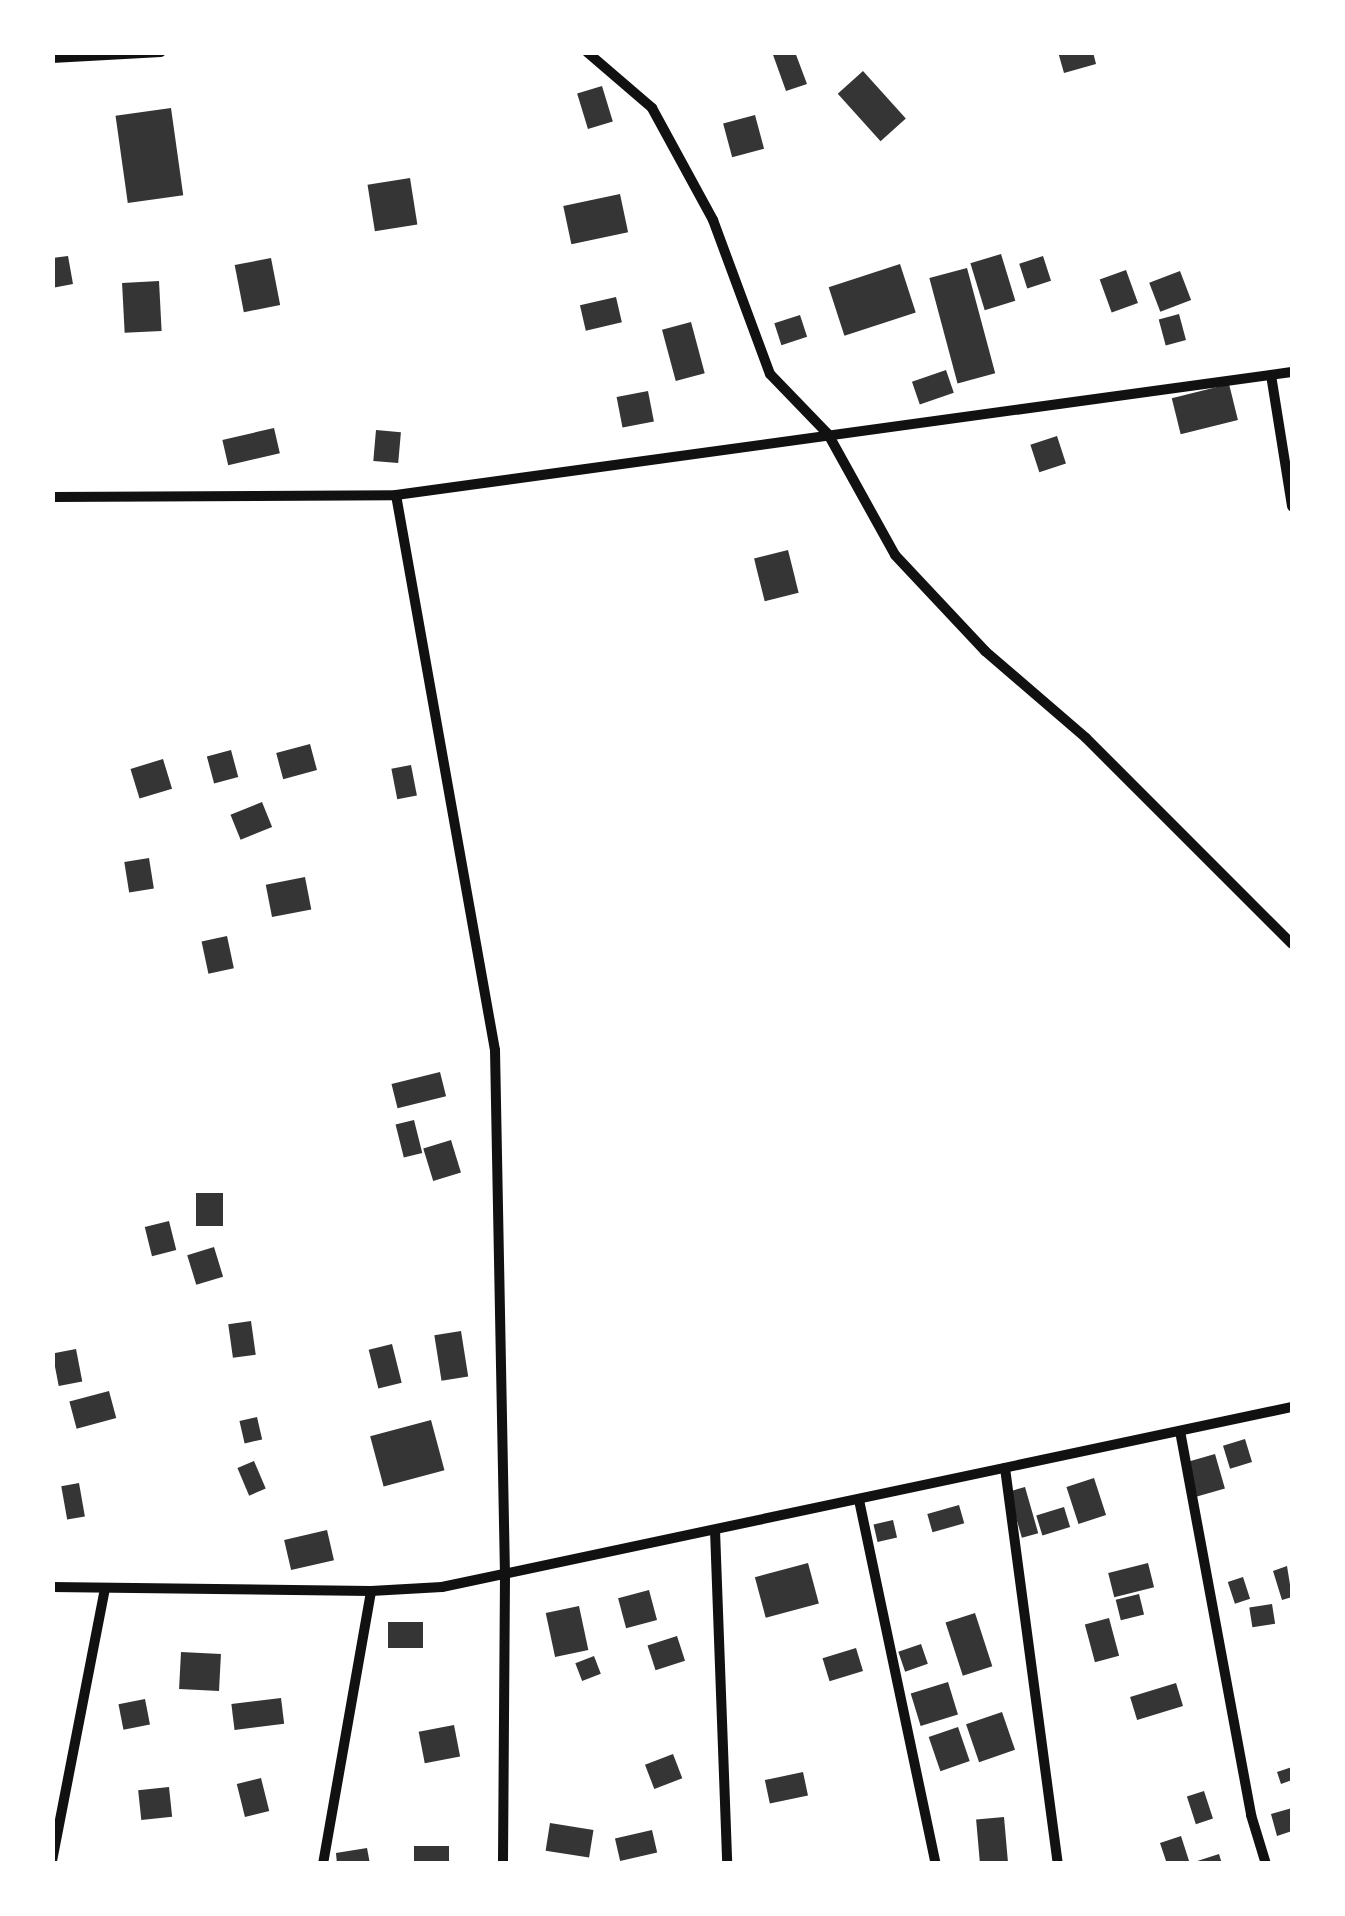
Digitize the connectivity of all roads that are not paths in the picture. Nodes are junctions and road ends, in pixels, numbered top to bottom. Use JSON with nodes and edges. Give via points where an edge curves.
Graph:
{"nodes":[{"id":1,"x":161,"y":52,"type":"edge"},
{"id":2,"x":587,"y":52,"type":"edge"},
{"id":3,"x":52,"y":58,"type":"edge"},
{"id":4,"x":1292,"y":372,"type":"edge"},
{"id":5,"x":1271,"y":374,"type":"junction"},
{"id":6,"x":828,"y":434,"type":"junction"},
{"id":7,"x":396,"y":495,"type":"junction"},
{"id":8,"x":52,"y":497,"type":"edge"},
{"id":9,"x":1292,"y":506,"type":"edge"},
{"id":10,"x":1292,"y":944,"type":"edge"},
{"id":11,"x":1292,"y":1407,"type":"edge"},
{"id":12,"x":1180,"y":1431,"type":"junction"},
{"id":13,"x":1005,"y":1468,"type":"junction"},
{"id":14,"x":859,"y":1500,"type":"junction"},
{"id":15,"x":715,"y":1530,"type":"junction"},
{"id":16,"x":505,"y":1574,"type":"junction"},
{"id":17,"x":52,"y":1587,"type":"edge"},
{"id":18,"x":105,"y":1588,"type":"junction"},
{"id":19,"x":371,"y":1590,"type":"junction"},
{"id":20,"x":52,"y":1861,"type":"edge"},
{"id":21,"x":323,"y":1864,"type":"edge"},
{"id":22,"x":503,"y":1864,"type":"edge"},
{"id":23,"x":727,"y":1864,"type":"edge"},
{"id":24,"x":936,"y":1864,"type":"edge"},
{"id":25,"x":1058,"y":1864,"type":"edge"},
{"id":26,"x":1266,"y":1864,"type":"edge"}],
"edges":[{"from":1,"to":3,"type":"street"},
{"from":2,"to":6,"type":"street","via":[[652,108],[712,220],[770,374]]},
{"from":4,"to":5,"type":"street"},
{"from":5,"to":6,"type":"street"},
{"from":5,"to":9,"type":"street"},
{"from":6,"to":7,"type":"street"},
{"from":6,"to":10,"type":"street","via":[[895,555],[984,651],[1086,738]]},
{"from":7,"to":8,"type":"street"},
{"from":7,"to":16,"type":"street","via":[[494,1050]]},
{"from":11,"to":12,"type":"street"},
{"from":12,"to":13,"type":"street"},
{"from":12,"to":26,"type":"street","via":[[1251,1815]]},
{"from":13,"to":14,"type":"street"},
{"from":13,"to":25,"type":"street"},
{"from":14,"to":15,"type":"street"},
{"from":14,"to":24,"type":"street"},
{"from":15,"to":16,"type":"street"},
{"from":15,"to":23,"type":"street"},
{"from":16,"to":19,"type":"street","via":[[442,1587]]},
{"from":16,"to":22,"type":"street"},
{"from":17,"to":18,"type":"street"},
{"from":18,"to":19,"type":"street"},
{"from":18,"to":20,"type":"street"},
{"from":19,"to":21,"type":"street"}]}
